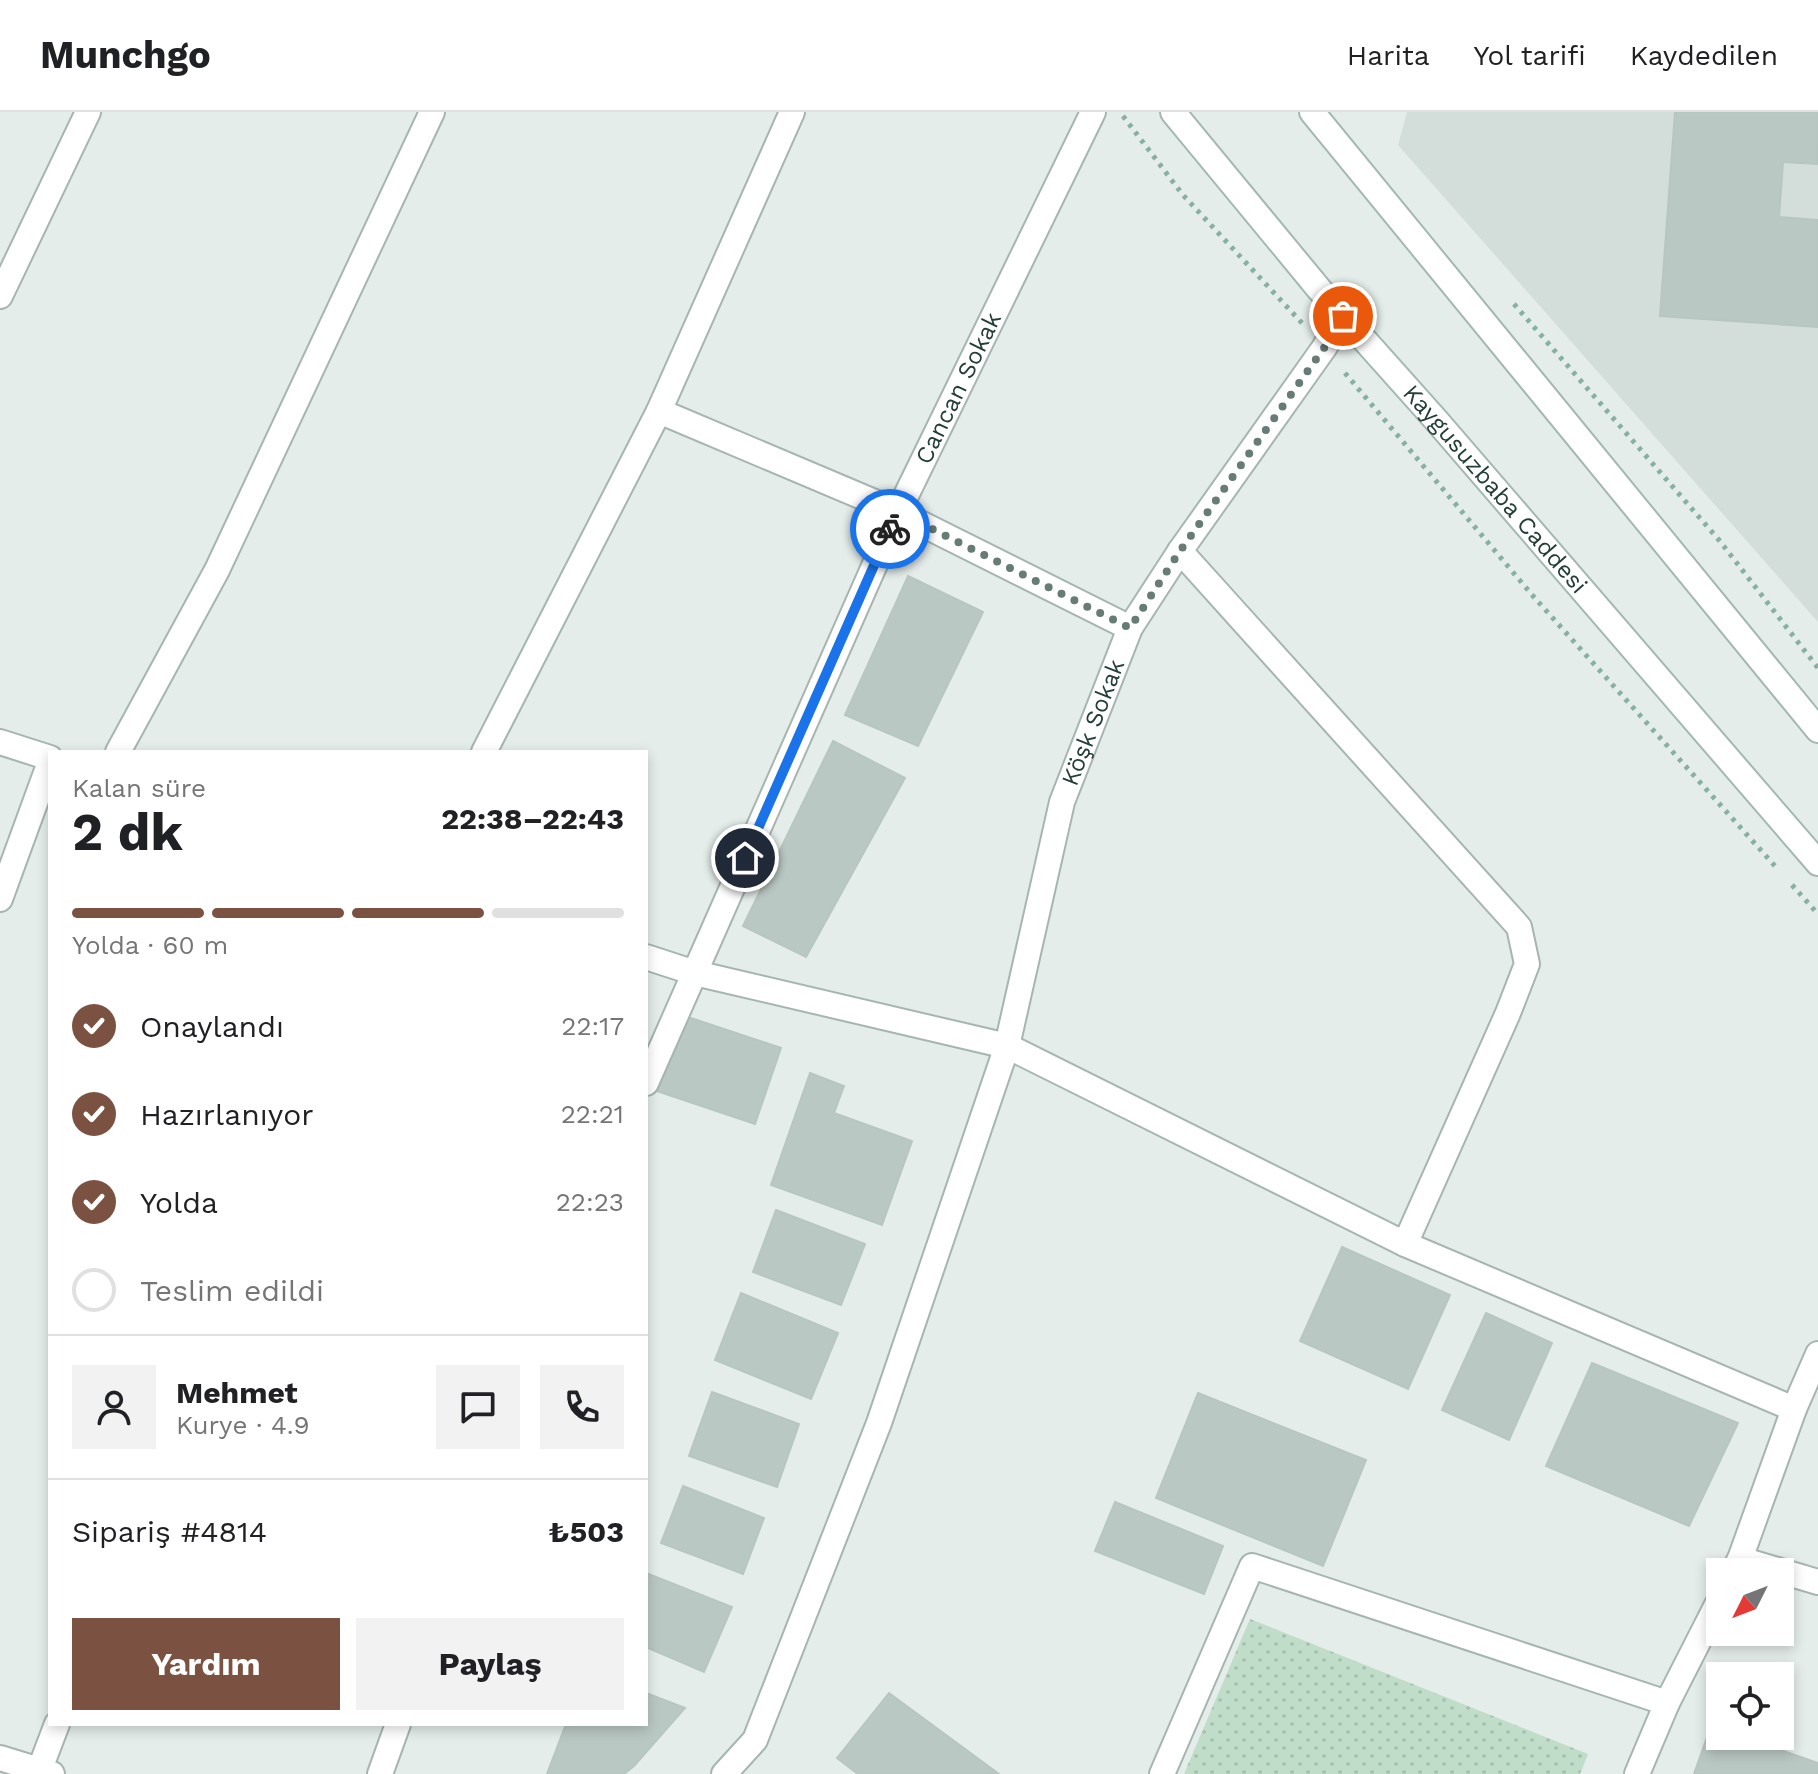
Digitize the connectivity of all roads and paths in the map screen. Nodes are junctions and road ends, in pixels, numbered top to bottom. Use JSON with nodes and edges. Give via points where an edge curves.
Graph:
{"nodes":[{"id":1,"x":88,"y":112,"type":"edge"},
{"id":2,"x":432,"y":112,"type":"edge"},
{"id":3,"x":792,"y":112,"type":"edge"},
{"id":4,"x":1093,"y":112,"type":"edge"},
{"id":5,"x":1121,"y":112,"type":"edge"},
{"id":6,"x":1173,"y":112,"type":"edge"},
{"id":7,"x":1312,"y":112,"type":"edge"},
{"id":8,"x":8,"y":261,"type":"edge"},
{"id":9,"x":0,"y":296,"type":"edge"},
{"id":10,"x":1511,"y":301,"type":"dead end"},
{"id":11,"x":1343,"y":316,"type":"junction"},
{"id":12,"x":1324,"y":348,"type":"junction"},
{"id":13,"x":659,"y":411,"type":"junction"},
{"id":14,"x":898,"y":512,"type":"junction"},
{"id":15,"x":1180,"y":551,"type":"junction"},
{"id":16,"x":1130,"y":628,"type":"junction"},
{"id":17,"x":1818,"y":668,"type":"edge"},
{"id":18,"x":1818,"y":730,"type":"edge"},
{"id":19,"x":0,"y":742,"type":"edge"},
{"id":20,"x":119,"y":750,"type":"edge"},
{"id":21,"x":485,"y":750,"type":"edge"},
{"id":22,"x":48,"y":759,"type":"edge"},
{"id":23,"x":48,"y":766,"type":"edge"},
{"id":24,"x":1818,"y":863,"type":"edge"},
{"id":25,"x":1776,"y":867,"type":"dead end"},
{"id":26,"x":1786,"y":879,"type":"dead end"},
{"id":27,"x":0,"y":899,"type":"edge"},
{"id":28,"x":1818,"y":914,"type":"edge"},
{"id":29,"x":648,"y":958,"type":"edge"},
{"id":30,"x":695,"y":973,"type":"junction"},
{"id":31,"x":1007,"y":1046,"type":"junction"},
{"id":32,"x":648,"y":1079,"type":"edge"},
{"id":33,"x":1405,"y":1244,"type":"junction"},
{"id":34,"x":1818,"y":1354,"type":"edge"},
{"id":35,"x":1794,"y":1409,"type":"junction"},
{"id":36,"x":1740,"y":1558,"type":"edge"},
{"id":37,"x":1794,"y":1577,"type":"edge"},
{"id":38,"x":1818,"y":1582,"type":"edge"},
{"id":39,"x":1706,"y":1626,"type":"edge"},
{"id":40,"x":1667,"y":1703,"type":"junction"},
{"id":41,"x":56,"y":1726,"type":"edge"},
{"id":42,"x":397,"y":1726,"type":"edge"},
{"id":43,"x":0,"y":1758,"type":"edge"},
{"id":44,"x":43,"y":1772,"type":"edge"},
{"id":45,"x":380,"y":1774,"type":"edge"},
{"id":46,"x":724,"y":1774,"type":"edge"},
{"id":47,"x":1162,"y":1774,"type":"edge"},
{"id":48,"x":1637,"y":1774,"type":"edge"}],
"edges":[{"from":1,"to":8,"type":"street"},
{"from":2,"to":20,"type":"street","via":[[217,570]]},
{"from":3,"to":13,"type":"street"},
{"from":4,"to":14,"type":"street","name":"Cancan Sokak"},
{"from":5,"to":12,"type":"path","via":[[1183,195]]},
{"from":6,"to":11,"type":"street","name":"Kaygusuzbaba Caddesi"},
{"from":7,"to":18,"type":"street"},
{"from":8,"to":9,"type":"street"},
{"from":10,"to":17,"type":"path","via":[[1719,540]]},
{"from":11,"to":12,"type":"street","name":"Köşk Sokak"},
{"from":11,"to":24,"type":"street","name":"Kaygusuzbaba Caddesi"},
{"from":12,"to":15,"type":"street","name":"Köşk Sokak"},
{"from":12,"to":25,"type":"path","via":[[1533,596]]},
{"from":13,"to":14,"type":"street"},
{"from":13,"to":21,"type":"street"},
{"from":14,"to":16,"type":"street"},
{"from":14,"to":30,"type":"street","name":"Cancan Sokak"},
{"from":15,"to":16,"type":"street","name":"Köşk Sokak"},
{"from":15,"to":33,"type":"street","via":[[1519,927],[1527,964]]},
{"from":16,"to":31,"type":"street","name":"Köşk Sokak","via":[[1062,802]]},
{"from":19,"to":22,"type":"street"},
{"from":23,"to":27,"type":"street"},
{"from":26,"to":28,"type":"path"},
{"from":29,"to":30,"type":"street"},
{"from":30,"to":31,"type":"street"},
{"from":30,"to":32,"type":"street","name":"Cancan Sokak"},
{"from":31,"to":33,"type":"street"},
{"from":31,"to":46,"type":"street","name":"Köşk Sokak","via":[[868,1452],[755,1740]]},
{"from":33,"to":35,"type":"street"},
{"from":34,"to":35,"type":"street"},
{"from":35,"to":36,"type":"street"},
{"from":37,"to":38,"type":"street"},
{"from":39,"to":40,"type":"street"},
{"from":40,"to":47,"type":"street","via":[[1252,1566]]},
{"from":40,"to":48,"type":"street"},
{"from":41,"to":44,"type":"street"},
{"from":42,"to":45,"type":"street"},
{"from":43,"to":44,"type":"street"}]}
